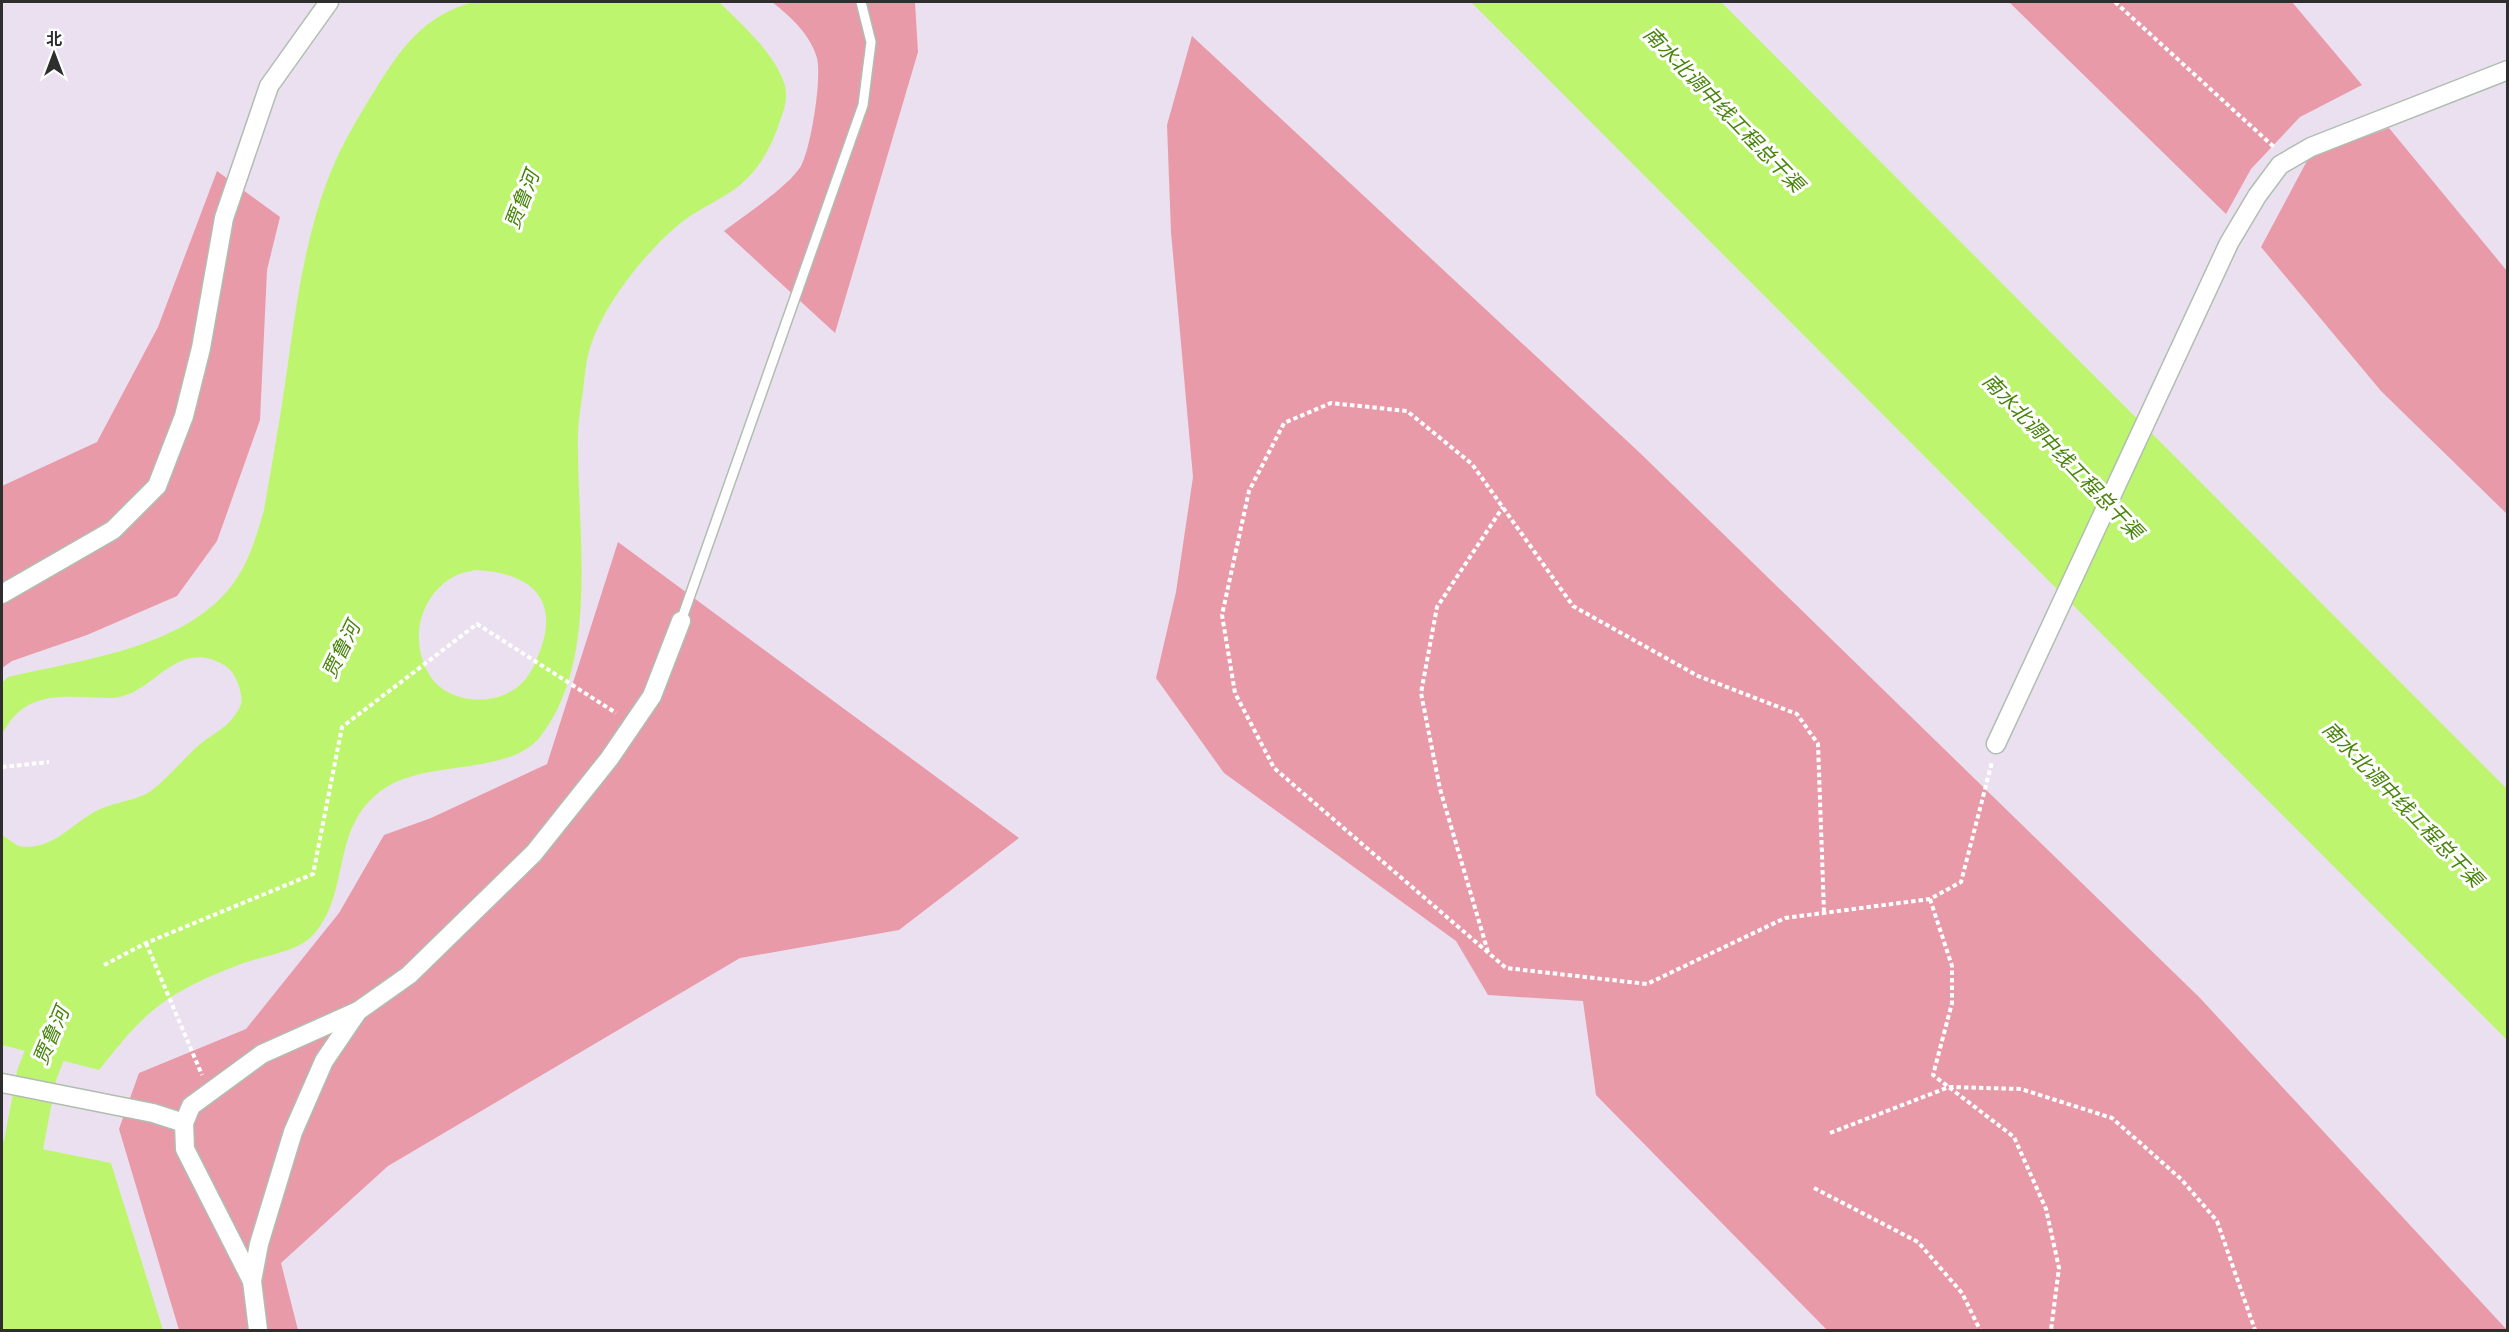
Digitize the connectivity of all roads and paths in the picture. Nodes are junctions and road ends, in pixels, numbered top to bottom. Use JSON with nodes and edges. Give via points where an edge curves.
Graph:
{"nodes":[{"id":1,"x":329,"y":2,"type":"edge"},
{"id":2,"x":861,"y":2,"type":"edge"},
{"id":3,"x":2115,"y":2,"type":"edge"},
{"id":4,"x":2508,"y":70,"type":"edge"},
{"id":5,"x":2288,"y":160,"type":"junction"},
{"id":6,"x":1503,"y":507,"type":"junction"},
{"id":7,"x":2,"y":594,"type":"edge"},
{"id":8,"x":681,"y":621,"type":"joint"},
{"id":9,"x":633,"y":724,"type":"junction"},
{"id":10,"x":1996,"y":744,"type":"joint"},
{"id":11,"x":49,"y":762,"type":"dead end"},
{"id":12,"x":2,"y":767,"type":"edge"},
{"id":13,"x":1930,"y":899,"type":"junction"},
{"id":14,"x":1824,"y":912,"type":"junction"},
{"id":15,"x":146,"y":943,"type":"junction"},
{"id":16,"x":1489,"y":953,"type":"junction"},
{"id":17,"x":104,"y":965,"type":"dead end"},
{"id":18,"x":358,"y":1011,"type":"junction"},
{"id":19,"x":2,"y":1083,"type":"edge"},
{"id":20,"x":1948,"y":1087,"type":"junction"},
{"id":21,"x":210,"y":1092,"type":"junction"},
{"id":22,"x":184,"y":1123,"type":"junction"},
{"id":23,"x":1830,"y":1133,"type":"dead end"},
{"id":24,"x":1814,"y":1188,"type":"dead end"},
{"id":25,"x":252,"y":1281,"type":"junction"},
{"id":26,"x":258,"y":1330,"type":"edge"},
{"id":27,"x":1980,"y":1330,"type":"edge"},
{"id":28,"x":2051,"y":1330,"type":"edge"},
{"id":29,"x":2255,"y":1330,"type":"edge"}],
"edges":[{"from":1,"to":7,"type":"street","via":[[265,97],[224,218],[201,348],[184,416],[157,486],[113,530]]},
{"from":2,"to":8,"type":"lane","via":[[872,42],[863,105]]},
{"from":3,"to":5,"type":"path"},
{"from":4,"to":5,"type":"street","via":[[2311,147]]},
{"from":5,"to":10,"type":"street","via":[[2256,196],[2229,243]]},
{"from":6,"to":14,"type":"path","via":[[1573,606],[1698,676],[1797,714],[1818,744]]},
{"from":6,"to":16,"type":"path","via":[[1437,607],[1421,693],[1440,789]]},
{"from":6,"to":16,"type":"path","via":[[1472,464],[1407,411],[1331,403],[1284,423],[1254,481],[1222,615],[1235,693],[1274,768]]},
{"from":8,"to":9,"type":"street","via":[[652,696]]},
{"from":9,"to":15,"type":"path","via":[[477,624],[342,727],[313,874]]},
{"from":9,"to":18,"type":"street","via":[[534,853],[409,975]]},
{"from":10,"to":13,"type":"path","via":[[1961,882]]},
{"from":11,"to":12,"type":"path"},
{"from":13,"to":14,"type":"path"},
{"from":13,"to":20,"type":"path","via":[[1952,966],[1952,1003],[1933,1075]]},
{"from":14,"to":16,"type":"path","via":[[1785,918],[1647,984],[1506,968]]},
{"from":15,"to":17,"type":"path"},
{"from":15,"to":21,"type":"path"},
{"from":18,"to":21,"type":"street","via":[[262,1054]]},
{"from":18,"to":25,"type":"street","via":[[324,1061],[293,1132],[259,1244]]},
{"from":19,"to":22,"type":"street","via":[[153,1113]]},
{"from":20,"to":23,"type":"path"},
{"from":20,"to":28,"type":"path","via":[[2013,1137],[2046,1209],[2059,1268]]},
{"from":20,"to":29,"type":"path","via":[[2021,1089],[2112,1118],[2181,1179],[2217,1221]]},
{"from":21,"to":22,"type":"street","via":[[190,1106]]},
{"from":22,"to":25,"type":"street","via":[[185,1149]]},
{"from":24,"to":27,"type":"path","via":[[1918,1242],[1962,1293]]},
{"from":25,"to":26,"type":"street"}]}
